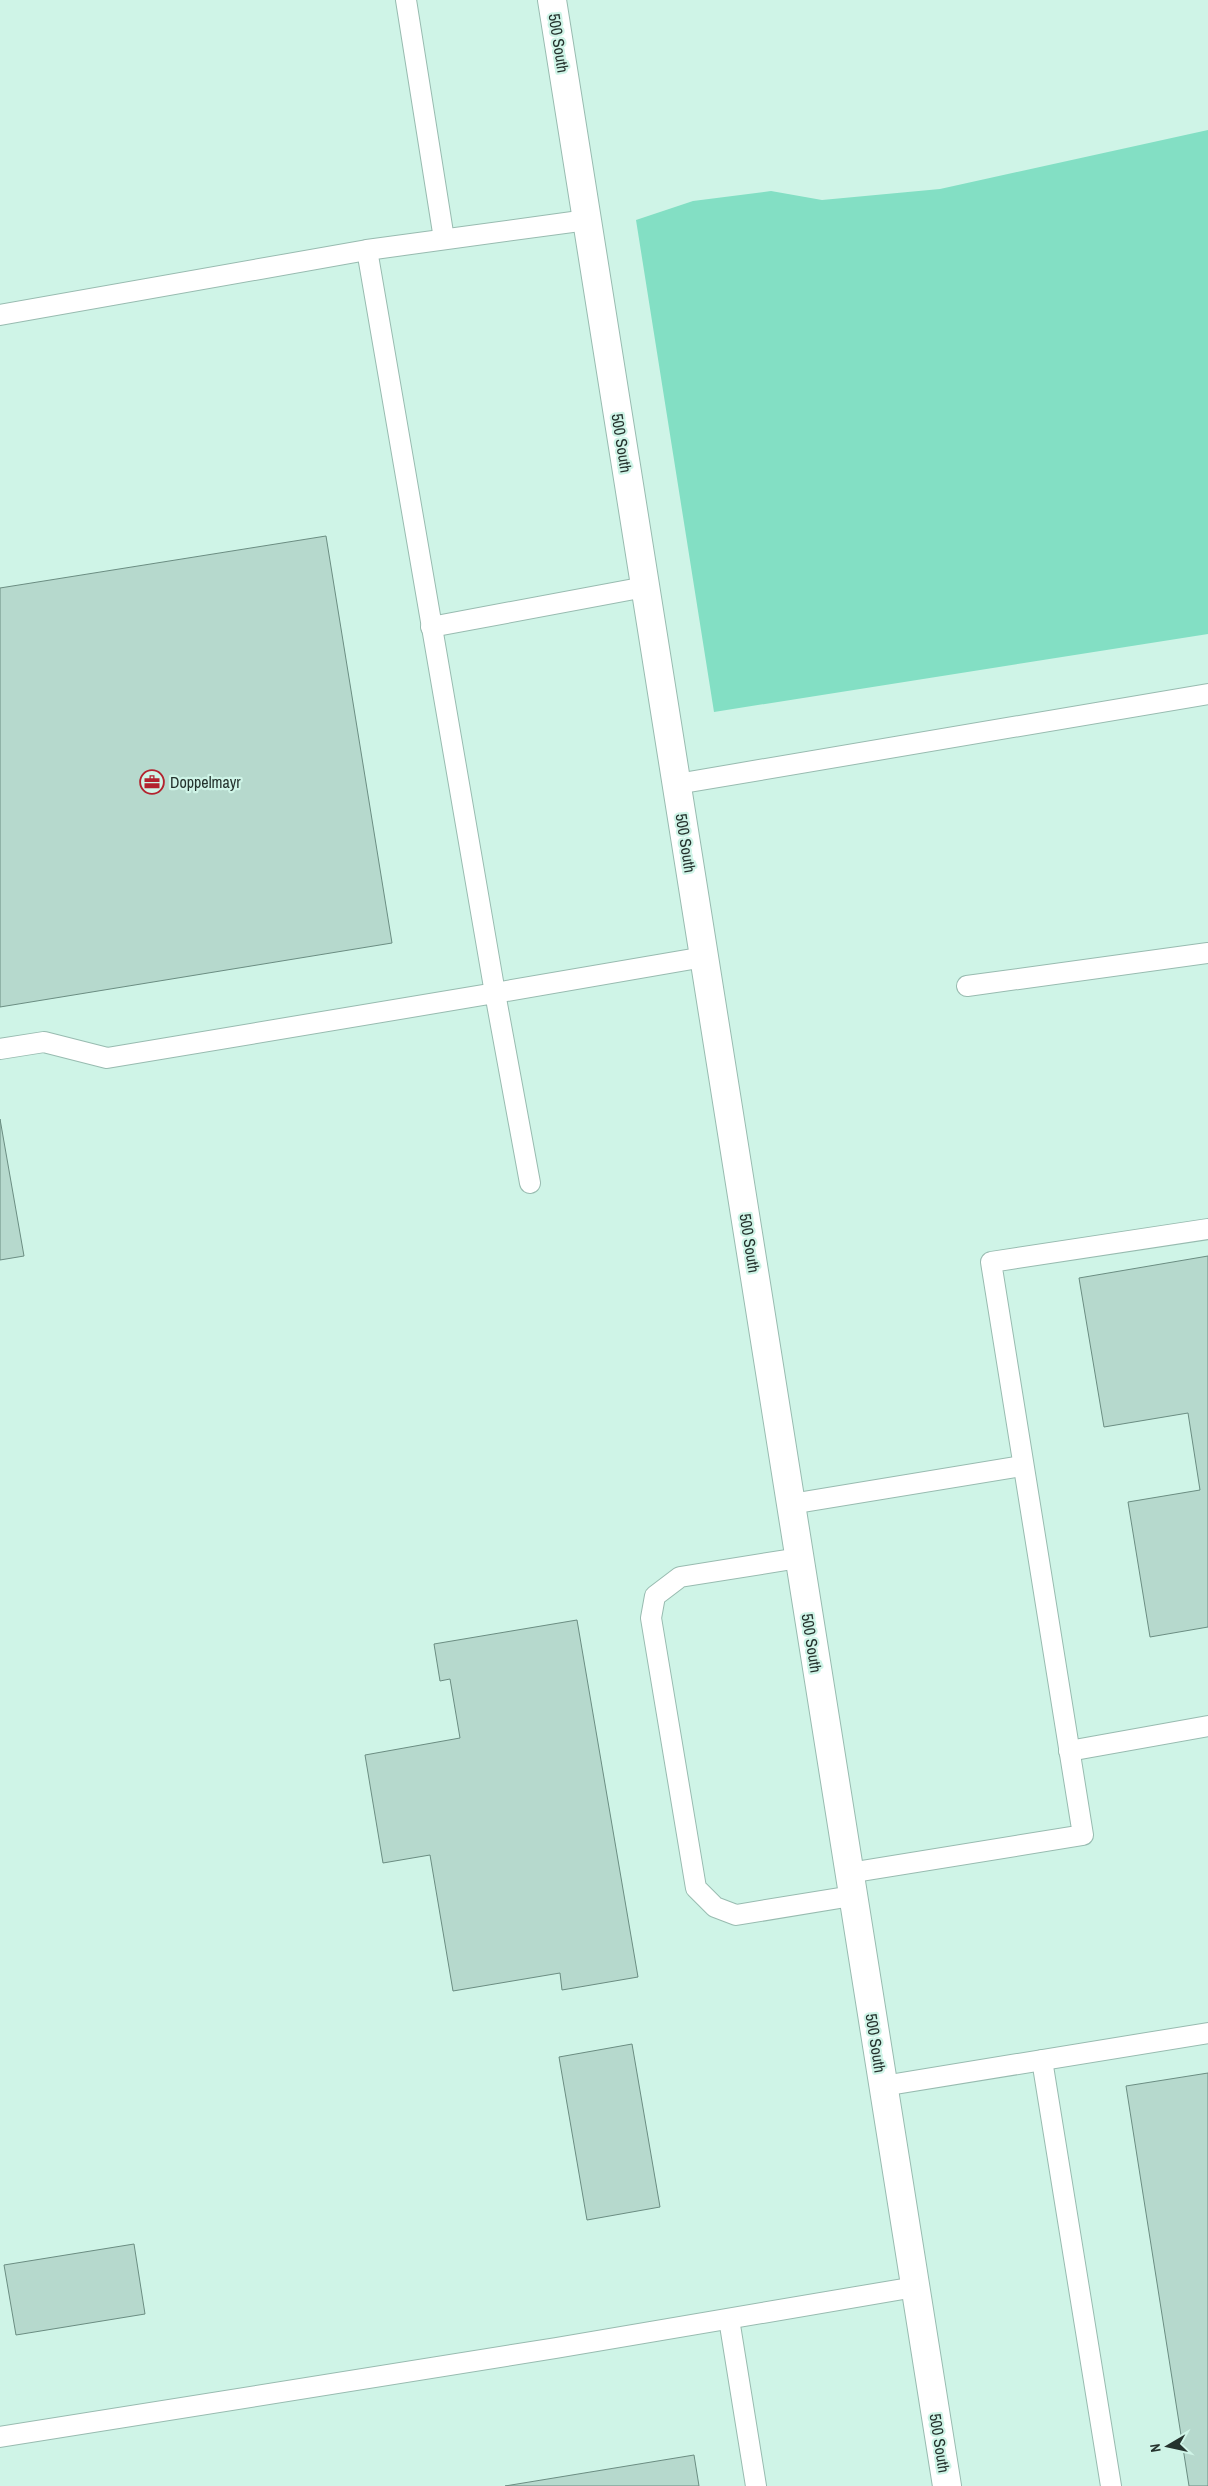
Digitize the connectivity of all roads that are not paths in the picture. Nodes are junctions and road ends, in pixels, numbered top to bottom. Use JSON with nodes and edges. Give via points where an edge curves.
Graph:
{"nodes":[{"id":1,"x":406,"y":0,"type":"edge"},
{"id":2,"x":552,"y":0,"type":"edge"},
{"id":3,"x":587,"y":220,"type":"junction"},
{"id":4,"x":444,"y":239,"type":"junction"},
{"id":5,"x":367,"y":250,"type":"junction"},
{"id":6,"x":0,"y":315,"type":"edge"},
{"id":7,"x":645,"y":588,"type":"junction"},
{"id":8,"x":432,"y":627,"type":"junction"},
{"id":9,"x":1208,"y":694,"type":"edge"},
{"id":10,"x":677,"y":784,"type":"junction"},
{"id":11,"x":1208,"y":952,"type":"edge"},
{"id":12,"x":704,"y":957,"type":"junction"},
{"id":13,"x":967,"y":986,"type":"dead end"},
{"id":14,"x":494,"y":993,"type":"junction"},
{"id":15,"x":0,"y":1049,"type":"edge"},
{"id":16,"x":530,"y":1182,"type":"dead end"},
{"id":17,"x":1208,"y":1229,"type":"edge"},
{"id":18,"x":1022,"y":1466,"type":"junction"},
{"id":19,"x":791,"y":1504,"type":"junction"},
{"id":20,"x":799,"y":1558,"type":"junction"},
{"id":21,"x":1208,"y":1726,"type":"edge"},
{"id":22,"x":1069,"y":1751,"type":"junction"},
{"id":23,"x":851,"y":1884,"type":"junction"},
{"id":24,"x":1208,"y":2033,"type":"edge"},
{"id":25,"x":1042,"y":2060,"type":"junction"},
{"id":26,"x":883,"y":2086,"type":"junction"},
{"id":27,"x":915,"y":2287,"type":"junction"},
{"id":28,"x":728,"y":2319,"type":"junction"},
{"id":29,"x":0,"y":2437,"type":"edge"},
{"id":30,"x":756,"y":2486,"type":"edge"},
{"id":31,"x":947,"y":2486,"type":"edge"},
{"id":32,"x":1111,"y":2486,"type":"edge"}],
"edges":[{"from":1,"to":4,"type":"lane"},
{"from":2,"to":3,"type":"street","name":"500 South"},
{"from":3,"to":4,"type":"lane"},
{"from":3,"to":7,"type":"street","name":"500 South"},
{"from":4,"to":5,"type":"lane"},
{"from":5,"to":6,"type":"lane"},
{"from":5,"to":8,"type":"lane"},
{"from":7,"to":8,"type":"lane"},
{"from":7,"to":10,"type":"street","name":"500 South"},
{"from":8,"to":14,"type":"lane"},
{"from":9,"to":10,"type":"lane"},
{"from":10,"to":12,"type":"street","name":"500 South"},
{"from":11,"to":13,"type":"lane"},
{"from":12,"to":14,"type":"lane"},
{"from":12,"to":19,"type":"street","name":"500 South"},
{"from":14,"to":15,"type":"lane","via":[[107,1058],[44,1042]]},
{"from":14,"to":16,"type":"lane"},
{"from":17,"to":18,"type":"lane","via":[[991,1262]]},
{"from":18,"to":19,"type":"lane"},
{"from":18,"to":22,"type":"lane"},
{"from":19,"to":20,"type":"street","name":"500 South"},
{"from":20,"to":23,"type":"street","name":"500 South"},
{"from":20,"to":23,"type":"lane","via":[[680,1577],[655,1596],[650,1618],[696,1888],[715,1907],[736,1915]]},
{"from":21,"to":22,"type":"lane"},
{"from":22,"to":23,"type":"lane","via":[[1083,1835]]},
{"from":23,"to":26,"type":"street","name":"500 South"},
{"from":24,"to":25,"type":"lane"},
{"from":25,"to":26,"type":"lane"},
{"from":25,"to":32,"type":"lane"},
{"from":26,"to":27,"type":"street","name":"500 South"},
{"from":27,"to":28,"type":"lane"},
{"from":27,"to":31,"type":"street","name":"500 South"},
{"from":28,"to":29,"type":"lane"},
{"from":28,"to":30,"type":"lane"}]}
